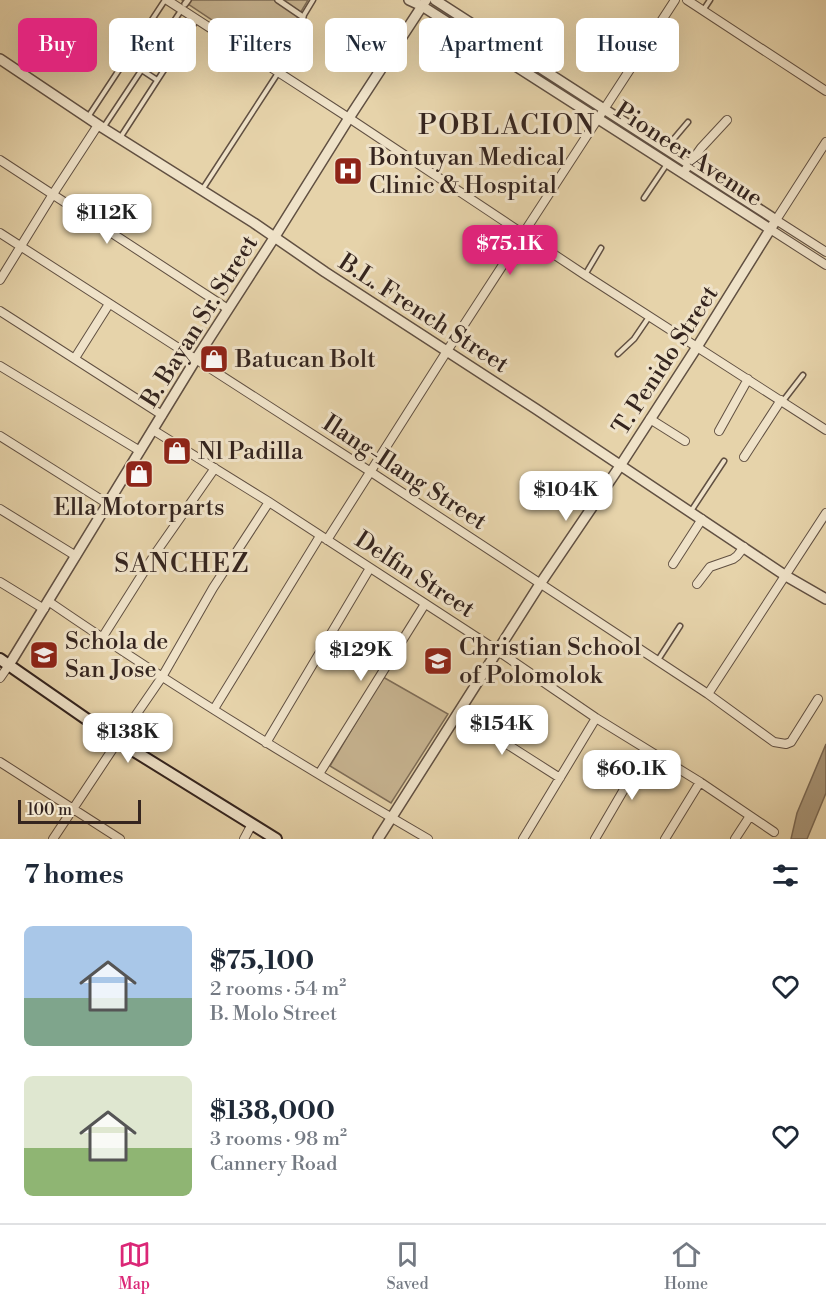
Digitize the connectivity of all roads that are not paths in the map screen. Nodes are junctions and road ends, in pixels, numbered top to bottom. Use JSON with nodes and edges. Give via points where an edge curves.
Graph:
{"nodes":[{"id":1,"x":166,"y":0,"type":"edge"},
{"id":2,"x":278,"y":0,"type":"edge"},
{"id":3,"x":314,"y":0,"type":"edge"},
{"id":4,"x":410,"y":0,"type":"edge"},
{"id":5,"x":435,"y":0,"type":"edge"},
{"id":6,"x":675,"y":0,"type":"edge"},
{"id":7,"x":687,"y":0,"type":"edge"},
{"id":8,"x":710,"y":0,"type":"edge"},
{"id":9,"x":424,"y":3,"type":"edge"},
{"id":10,"x":185,"y":5,"type":"edge"},
{"id":11,"x":703,"y":10,"type":"junction"},
{"id":12,"x":303,"y":17,"type":"joint"},
{"id":13,"x":153,"y":18,"type":"edge"},
{"id":14,"x":176,"y":18,"type":"edge"},
{"id":15,"x":446,"y":18,"type":"edge"},
{"id":16,"x":463,"y":18,"type":"edge"},
{"id":17,"x":197,"y":20,"type":"junction"},
{"id":18,"x":208,"y":27,"type":"edge"},
{"id":19,"x":0,"y":59,"type":"edge"},
{"id":20,"x":117,"y":72,"type":"edge"},
{"id":21,"x":139,"y":72,"type":"edge"},
{"id":22,"x":146,"y":72,"type":"edge"},
{"id":23,"x":274,"y":72,"type":"edge"},
{"id":24,"x":278,"y":72,"type":"edge"},
{"id":25,"x":526,"y":72,"type":"edge"},
{"id":26,"x":546,"y":72,"type":"edge"},
{"id":27,"x":158,"y":80,"type":"junction"},
{"id":28,"x":826,"y":91,"type":"edge"},
{"id":29,"x":604,"y":110,"type":"junction"},
{"id":30,"x":88,"y":118,"type":"junction"},
{"id":31,"x":349,"y":118,"type":"junction"},
{"id":32,"x":598,"y":119,"type":"junction"},
{"id":33,"x":727,"y":120,"type":"dead end"},
{"id":34,"x":688,"y":122,"type":"dead end"},
{"id":35,"x":101,"y":126,"type":"junction"},
{"id":36,"x":120,"y":139,"type":"junction"},
{"id":37,"x":826,"y":142,"type":"edge"},
{"id":38,"x":666,"y":149,"type":"junction"},
{"id":39,"x":0,"y":160,"type":"edge"},
{"id":40,"x":667,"y":163,"type":"junction"},
{"id":41,"x":689,"y":164,"type":"junction"},
{"id":42,"x":683,"y":173,"type":"junction"},
{"id":43,"x":202,"y":191,"type":"junction"},
{"id":44,"x":53,"y":194,"type":"junction"},
{"id":45,"x":644,"y":198,"type":"dead end"},
{"id":46,"x":776,"y":220,"type":"junction"},
{"id":47,"x":770,"y":229,"type":"junction"},
{"id":48,"x":0,"y":233,"type":"edge"},
{"id":49,"x":522,"y":235,"type":"junction"},
{"id":50,"x":274,"y":238,"type":"junction"},
{"id":51,"x":21,"y":247,"type":"junction"},
{"id":52,"x":601,"y":248,"type":"dead end"},
{"id":53,"x":826,"y":252,"type":"edge"},
{"id":54,"x":826,"y":265,"type":"edge"},
{"id":55,"x":585,"y":275,"type":"junction"},
{"id":56,"x":0,"y":279,"type":"edge"},
{"id":57,"x":109,"y":304,"type":"junction"},
{"id":58,"x":228,"y":309,"type":"junction"},
{"id":59,"x":0,"y":311,"type":"edge"},
{"id":60,"x":650,"y":317,"type":"junction"},
{"id":61,"x":697,"y":347,"type":"junction"},
{"id":62,"x":447,"y":351,"type":"junction"},
{"id":63,"x":618,"y":354,"type":"dead end"},
{"id":64,"x":75,"y":358,"type":"junction"},
{"id":65,"x":196,"y":359,"type":"junction"},
{"id":66,"x":0,"y":366,"type":"edge"},
{"id":67,"x":803,"y":375,"type":"dead end"},
{"id":68,"x":748,"y":379,"type":"junction"},
{"id":69,"x":782,"y":401,"type":"junction"},
{"id":70,"x":162,"y":415,"type":"junction"},
{"id":71,"x":650,"y":419,"type":"junction"},
{"id":72,"x":153,"y":430,"type":"junction"},
{"id":73,"x":826,"y":430,"type":"edge"},
{"id":74,"x":718,"y":431,"type":"dead end"},
{"id":75,"x":0,"y":436,"type":"edge"},
{"id":76,"x":685,"y":441,"type":"dead end"},
{"id":77,"x":140,"y":452,"type":"junction"},
{"id":78,"x":744,"y":457,"type":"dead end"},
{"id":79,"x":724,"y":461,"type":"dead end"},
{"id":80,"x":620,"y":466,"type":"junction"},
{"id":81,"x":215,"y":468,"type":"junction"},
{"id":82,"x":371,"y":472,"type":"junction"},
{"id":83,"x":269,"y":502,"type":"junction"},
{"id":84,"x":108,"y":504,"type":"junction"},
{"id":85,"x":0,"y":509,"type":"edge"},
{"id":86,"x":690,"y":512,"type":"junction"},
{"id":87,"x":826,"y":513,"type":"edge"},
{"id":88,"x":702,"y":519,"type":"junction"},
{"id":89,"x":323,"y":538,"type":"junction"},
{"id":90,"x":744,"y":547,"type":"junction"},
{"id":91,"x":76,"y":556,"type":"junction"},
{"id":92,"x":673,"y":564,"type":"dead end"},
{"id":93,"x":370,"y":568,"type":"junction"},
{"id":94,"x":786,"y":576,"type":"junction"},
{"id":95,"x":0,"y":582,"type":"edge"},
{"id":96,"x":540,"y":584,"type":"junction"},
{"id":97,"x":697,"y":584,"type":"dead end"},
{"id":98,"x":826,"y":599,"type":"edge"},
{"id":99,"x":425,"y":604,"type":"junction"},
{"id":100,"x":46,"y":605,"type":"junction"},
{"id":101,"x":680,"y":626,"type":"dead end"},
{"id":102,"x":102,"y":638,"type":"junction"},
{"id":103,"x":498,"y":651,"type":"junction"},
{"id":104,"x":658,"y":661,"type":"junction"},
{"id":105,"x":4,"y":662,"type":"edge"},
{"id":106,"x":0,"y":678,"type":"edge"},
{"id":107,"x":162,"y":678,"type":"junction"},
{"id":108,"x":708,"y":694,"type":"junction"},
{"id":109,"x":818,"y":699,"type":"dead end"},
{"id":110,"x":214,"y":709,"type":"junction"},
{"id":111,"x":458,"y":713,"type":"junction"},
{"id":112,"x":596,"y":718,"type":"junction"},
{"id":113,"x":118,"y":741,"type":"junction"},
{"id":114,"x":266,"y":743,"type":"junction"},
{"id":115,"x":647,"y":750,"type":"junction"},
{"id":116,"x":0,"y":762,"type":"edge"},
{"id":117,"x":319,"y":774,"type":"junction"},
{"id":118,"x":560,"y":778,"type":"junction"},
{"id":119,"x":700,"y":782,"type":"junction"},
{"id":120,"x":72,"y":809,"type":"junction"},
{"id":121,"x":750,"y":816,"type":"junction"},
{"id":122,"x":392,"y":818,"type":"junction"},
{"id":123,"x":252,"y":824,"type":"junction"},
{"id":124,"x":774,"y":832,"type":"dead end"},
{"id":125,"x":53,"y":839,"type":"edge"},
{"id":126,"x":120,"y":839,"type":"edge"},
{"id":127,"x":244,"y":839,"type":"edge"},
{"id":128,"x":276,"y":839,"type":"edge"},
{"id":129,"x":378,"y":839,"type":"edge"},
{"id":130,"x":429,"y":839,"type":"edge"},
{"id":131,"x":523,"y":839,"type":"edge"},
{"id":132,"x":595,"y":839,"type":"edge"},
{"id":133,"x":665,"y":839,"type":"edge"},
{"id":134,"x":735,"y":839,"type":"edge"}],
"edges":[{"from":1,"to":10,"type":"street"},
{"from":1,"to":13,"type":"lane"},
{"from":2,"to":12,"type":"street"},
{"from":3,"to":12,"type":"lane"},
{"from":4,"to":9,"type":"street","name":"Pioneer Avenue"},
{"from":5,"to":16,"type":"street","name":"Pioneer Avenue"},
{"from":6,"to":29,"type":"street"},
{"from":7,"to":11,"type":"street"},
{"from":8,"to":11,"type":"lane"},
{"from":9,"to":15,"type":"street","name":"Pioneer Avenue"},
{"from":9,"to":31,"type":"street","name":"B. Bayan Sr. Street"},
{"from":10,"to":14,"type":"lane"},
{"from":10,"to":17,"type":"street"},
{"from":11,"to":28,"type":"street"},
{"from":17,"to":18,"type":"street"},
{"from":17,"to":27,"type":"lane"},
{"from":19,"to":30,"type":"street","name":"B.L. French Street"},
{"from":20,"to":30,"type":"lane"},
{"from":21,"to":35,"type":"lane"},
{"from":22,"to":27,"type":"lane"},
{"from":23,"to":43,"type":"lane"},
{"from":24,"to":31,"type":"street"},
{"from":25,"to":32,"type":"street","name":"Pioneer Avenue"},
{"from":26,"to":29,"type":"street","name":"Pioneer Avenue"},
{"from":27,"to":36,"type":"lane"},
{"from":29,"to":32,"type":"street"},
{"from":29,"to":38,"type":"street","name":"Pioneer Avenue"},
{"from":30,"to":35,"type":"street","name":"B.L. French Street"},
{"from":31,"to":49,"type":"street"},
{"from":31,"to":50,"type":"street","name":"B. Bayan Sr. Street"},
{"from":32,"to":40,"type":"street","name":"Pioneer Avenue"},
{"from":32,"to":49,"type":"street"},
{"from":33,"to":41,"type":"street"},
{"from":34,"to":38,"type":"lane"},
{"from":35,"to":36,"type":"street","name":"B.L. French Street"},
{"from":35,"to":44,"type":"street"},
{"from":36,"to":43,"type":"street","name":"B.L. French Street"},
{"from":37,"to":46,"type":"street","name":"T. Penido Street"},
{"from":38,"to":41,"type":"street","name":"Pioneer Avenue"},
{"from":39,"to":44,"type":"street"},
{"from":40,"to":42,"type":"street","name":"Pioneer Avenue"},
{"from":40,"to":45,"type":"lane"},
{"from":41,"to":42,"type":"street"},
{"from":41,"to":46,"type":"street","name":"Pioneer Avenue"},
{"from":42,"to":47,"type":"street","name":"Pioneer Avenue"},
{"from":43,"to":50,"type":"street","name":"B.L. French Street"},
{"from":44,"to":51,"type":"street"},
{"from":44,"to":58,"type":"street"},
{"from":46,"to":47,"type":"street","name":"T. Penido Street"},
{"from":46,"to":53,"type":"street","name":"Pioneer Avenue"},
{"from":47,"to":54,"type":"street","name":"Pioneer Avenue"},
{"from":47,"to":61,"type":"street","name":"T. Penido Street"},
{"from":48,"to":51,"type":"street","name":"Ilang-Ilang Street"},
{"from":49,"to":55,"type":"street"},
{"from":49,"to":62,"type":"street"},
{"from":50,"to":58,"type":"street","name":"B. Bayan Sr. Street"},
{"from":50,"to":62,"type":"street","name":"B.L. French Street"},
{"from":51,"to":56,"type":"street"},
{"from":51,"to":57,"type":"street","name":"Ilang-Ilang Street"},
{"from":52,"to":55,"type":"lane"},
{"from":55,"to":60,"type":"street"},
{"from":57,"to":64,"type":"street"},
{"from":57,"to":65,"type":"street","name":"Ilang-Ilang Street"},
{"from":58,"to":65,"type":"street","name":"B. Bayan Sr. Street"},
{"from":59,"to":64,"type":"street"},
{"from":60,"to":61,"type":"street"},
{"from":60,"to":63,"type":"lane"},
{"from":61,"to":68,"type":"street"},
{"from":61,"to":71,"type":"street","name":"T. Penido Street"},
{"from":62,"to":80,"type":"street","name":"B.L. French Street"},
{"from":62,"to":82,"type":"street"},
{"from":64,"to":70,"type":"street"},
{"from":65,"to":70,"type":"street","name":"B. Bayan Sr. Street"},
{"from":65,"to":82,"type":"street","name":"Ilang-Ilang Street"},
{"from":66,"to":77,"type":"street"},
{"from":67,"to":69,"type":"lane"},
{"from":68,"to":69,"type":"street"},
{"from":68,"to":74,"type":"street"},
{"from":69,"to":73,"type":"street"},
{"from":69,"to":78,"type":"street"},
{"from":70,"to":72,"type":"street","name":"B. Bayan Sr. Street"},
{"from":71,"to":76,"type":"street"},
{"from":71,"to":80,"type":"street","name":"T. Penido Street"},
{"from":72,"to":77,"type":"street","name":"B. Bayan Sr. Street"},
{"from":72,"to":81,"type":"street","name":"Delfin Street"},
{"from":75,"to":84,"type":"street"},
{"from":77,"to":84,"type":"street","name":"B. Bayan Sr. Street"},
{"from":79,"to":86,"type":"lane"},
{"from":80,"to":86,"type":"street","name":"B.L. French Street"},
{"from":80,"to":96,"type":"street","name":"T. Penido Street"},
{"from":81,"to":83,"type":"street","name":"Delfin Street"},
{"from":81,"to":102,"type":"street"},
{"from":82,"to":89,"type":"street"},
{"from":82,"to":96,"type":"street","name":"Ilang-Ilang Street"},
{"from":83,"to":89,"type":"street","name":"Delfin Street"},
{"from":83,"to":107,"type":"street","via":[[213,588]]},
{"from":84,"to":91,"type":"street","name":"B. Bayan Sr. Street"},
{"from":85,"to":91,"type":"street"},
{"from":86,"to":88,"type":"street","name":"B.L. French Street"},
{"from":87,"to":94,"type":"street"},
{"from":88,"to":90,"type":"street","name":"B.L. French Street"},
{"from":88,"to":92,"type":"street"},
{"from":89,"to":93,"type":"street","name":"Delfin Street"},
{"from":89,"to":110,"type":"street"},
{"from":90,"to":94,"type":"street","name":"B.L. French Street"},
{"from":90,"to":97,"type":"street","via":[[733,559],[710,567]]},
{"from":91,"to":100,"type":"street","name":"B. Bayan Sr. Street"},
{"from":93,"to":99,"type":"street","name":"Delfin Street"},
{"from":93,"to":114,"type":"street"},
{"from":94,"to":98,"type":"street","name":"B.L. French Street"},
{"from":94,"to":108,"type":"street"},
{"from":95,"to":100,"type":"street"},
{"from":96,"to":103,"type":"street","name":"T. Penido Street"},
{"from":96,"to":104,"type":"street","name":"Ilang-Ilang Street"},
{"from":99,"to":103,"type":"street","name":"Delfin Street"},
{"from":99,"to":117,"type":"street"},
{"from":100,"to":102,"type":"street"},
{"from":100,"to":105,"type":"street","name":"B. Bayan Sr. Street"},
{"from":101,"to":104,"type":"lane"},
{"from":102,"to":107,"type":"street"},
{"from":103,"to":111,"type":"street","name":"T. Penido Street"},
{"from":103,"to":112,"type":"street","name":"Delfin Street"},
{"from":104,"to":108,"type":"street","name":"Ilang-Ilang Street"},
{"from":105,"to":106,"type":"street"},
{"from":105,"to":113,"type":"main road"},
{"from":107,"to":110,"type":"street"},
{"from":107,"to":113,"type":"street"},
{"from":108,"to":109,"type":"street","name":"Ilang-Ilang Street","via":[[774,742],[786,744]]},
{"from":110,"to":114,"type":"street"},
{"from":111,"to":118,"type":"street"},
{"from":111,"to":122,"type":"street","name":"T. Penido Street"},
{"from":112,"to":115,"type":"street","name":"Delfin Street"},
{"from":112,"to":118,"type":"street"},
{"from":113,"to":120,"type":"street"},
{"from":113,"to":123,"type":"main road"},
{"from":114,"to":117,"type":"street"},
{"from":115,"to":119,"type":"street","name":"Delfin Street"},
{"from":115,"to":132,"type":"street"},
{"from":116,"to":120,"type":"street"},
{"from":117,"to":122,"type":"street"},
{"from":118,"to":131,"type":"street"},
{"from":119,"to":121,"type":"street","name":"Delfin Street"},
{"from":119,"to":133,"type":"street"},
{"from":120,"to":125,"type":"street"},
{"from":120,"to":126,"type":"street"},
{"from":121,"to":124,"type":"street","name":"Delfin Street"},
{"from":121,"to":134,"type":"street"},
{"from":122,"to":129,"type":"street","name":"T. Penido Street"},
{"from":122,"to":130,"type":"street"},
{"from":123,"to":127,"type":"street"},
{"from":123,"to":128,"type":"main road"}]}
